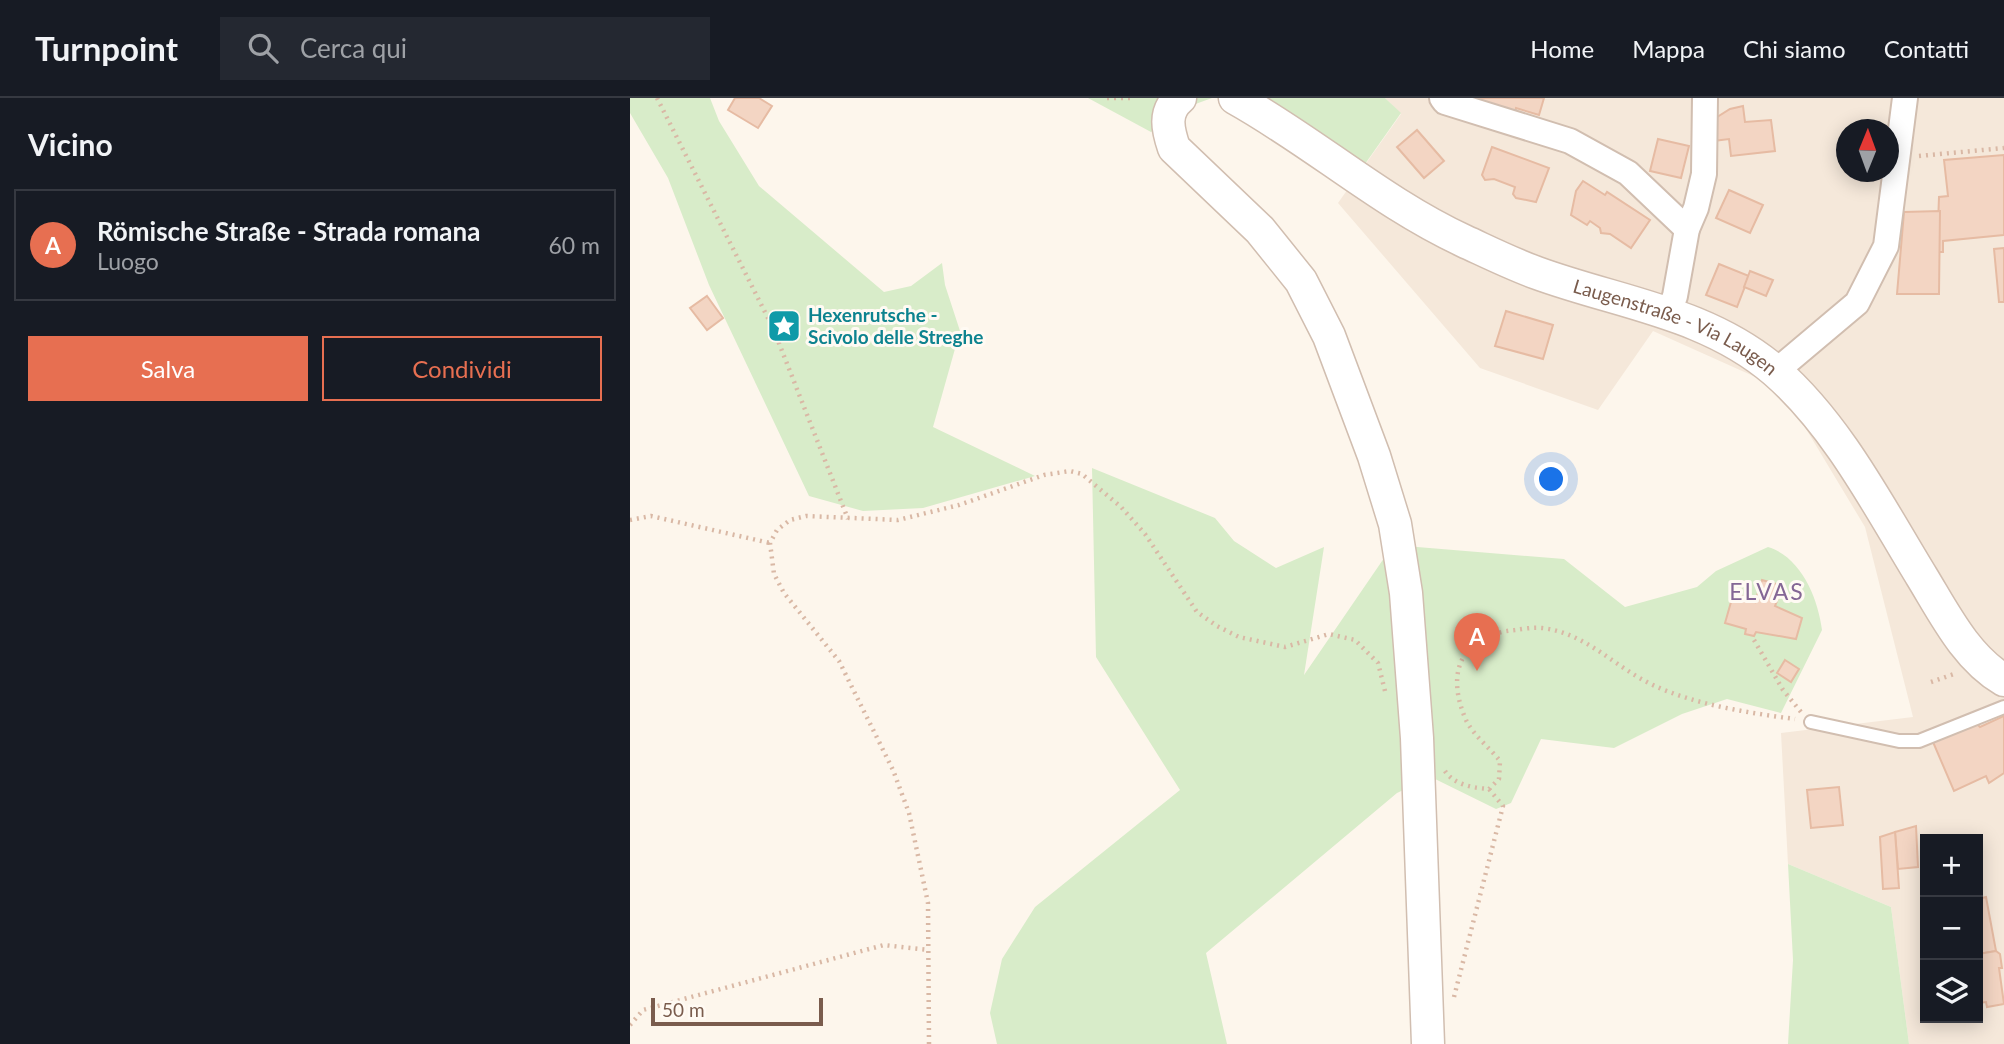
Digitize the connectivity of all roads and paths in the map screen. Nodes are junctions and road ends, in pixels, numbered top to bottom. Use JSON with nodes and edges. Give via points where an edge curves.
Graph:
{"nodes":[{"id":1,"x":657,"y":98,"type":"edge"},
{"id":2,"x":1107,"y":98,"type":"edge"},
{"id":3,"x":1135,"y":98,"type":"edge"},
{"id":4,"x":1235,"y":98,"type":"edge"},
{"id":5,"x":1442,"y":98,"type":"edge"},
{"id":6,"x":1705,"y":98,"type":"edge"},
{"id":7,"x":1905,"y":98,"type":"edge"},
{"id":8,"x":1172,"y":100,"type":"edge"},
{"id":9,"x":1899,"y":143,"type":"edge"},
{"id":10,"x":2004,"y":148,"type":"edge"},
{"id":11,"x":1899,"y":158,"type":"edge"},
{"id":12,"x":1894,"y":182,"type":"edge"},
{"id":13,"x":1687,"y":229,"type":"junction"},
{"id":14,"x":1669,"y":312,"type":"junction"},
{"id":15,"x":1775,"y":372,"type":"junction"},
{"id":16,"x":848,"y":519,"type":"junction"},
{"id":17,"x":630,"y":520,"type":"edge"},
{"id":18,"x":770,"y":543,"type":"junction"},
{"id":19,"x":1754,"y":640,"type":"dead end"},
{"id":20,"x":1964,"y":670,"type":"dead end"},
{"id":21,"x":2004,"y":680,"type":"edge"},
{"id":22,"x":1931,"y":682,"type":"dead end"},
{"id":23,"x":1386,"y":698,"type":"dead end"},
{"id":24,"x":2004,"y":706,"type":"edge"},
{"id":25,"x":1811,"y":722,"type":"junction"},
{"id":26,"x":1417,"y":738,"type":"junction"},
{"id":27,"x":1489,"y":789,"type":"junction"},
{"id":28,"x":929,"y":950,"type":"junction"},
{"id":29,"x":1451,"y":1010,"type":"dead end"},
{"id":30,"x":630,"y":1025,"type":"edge"},
{"id":31,"x":929,"y":1044,"type":"edge"},
{"id":32,"x":1428,"y":1044,"type":"edge"}],
"edges":[{"from":1,"to":16,"type":"path","via":[[773,328]]},
{"from":2,"to":3,"type":"path"},
{"from":4,"to":14,"type":"street","name":"Laugenstraße - Via Laugen","via":[[1386,198],[1461,239],[1537,273]]},
{"from":5,"to":13,"type":"street","via":[[1570,141],[1628,173]]},
{"from":6,"to":13,"type":"street","via":[[1704,174]]},
{"from":7,"to":9,"type":"street"},
{"from":8,"to":26,"type":"street","via":[[1168,131],[1174,148],[1261,230],[1301,281],[1328,336],[1395,524],[1406,593]]},
{"from":10,"to":11,"type":"path"},
{"from":12,"to":15,"type":"street","via":[[1886,246],[1857,303]]},
{"from":13,"to":14,"type":"street"},
{"from":14,"to":15,"type":"street","name":"Laugenstraße - Via Laugen","via":[[1709,328]]},
{"from":15,"to":21,"type":"street","name":"Laugenstraße - Via Laugen","via":[[1817,416],[1847,458],[1973,654]]},
{"from":16,"to":18,"type":"path","via":[[806,516],[790,520]]},
{"from":16,"to":23,"type":"path","via":[[898,520],[959,505],[1058,471],[1082,474],[1145,534],[1197,611],[1217,626],[1239,637],[1285,647],[1329,634],[1355,640],[1378,663]]},
{"from":17,"to":18,"type":"path","via":[[652,516]]},
{"from":18,"to":28,"type":"path","via":[[774,574],[784,593],[839,661],[893,770],[920,856]]},
{"from":19,"to":25,"type":"path","via":[[1783,690]]},
{"from":20,"to":22,"type":"path"},
{"from":24,"to":25,"type":"lane","via":[[1919,741]]},
{"from":25,"to":27,"type":"path","via":[[1705,702],[1654,686],[1580,638],[1541,627],[1499,631],[1474,641],[1464,651],[1458,672],[1459,701],[1467,724],[1500,761],[1499,779]]},
{"from":26,"to":27,"type":"path","via":[[1432,742],[1448,776],[1472,788]]},
{"from":26,"to":32,"type":"street"},
{"from":27,"to":29,"type":"path","via":[[1503,806]]},
{"from":28,"to":30,"type":"path","via":[[884,945],[643,1010]]},
{"from":28,"to":31,"type":"path"}]}
